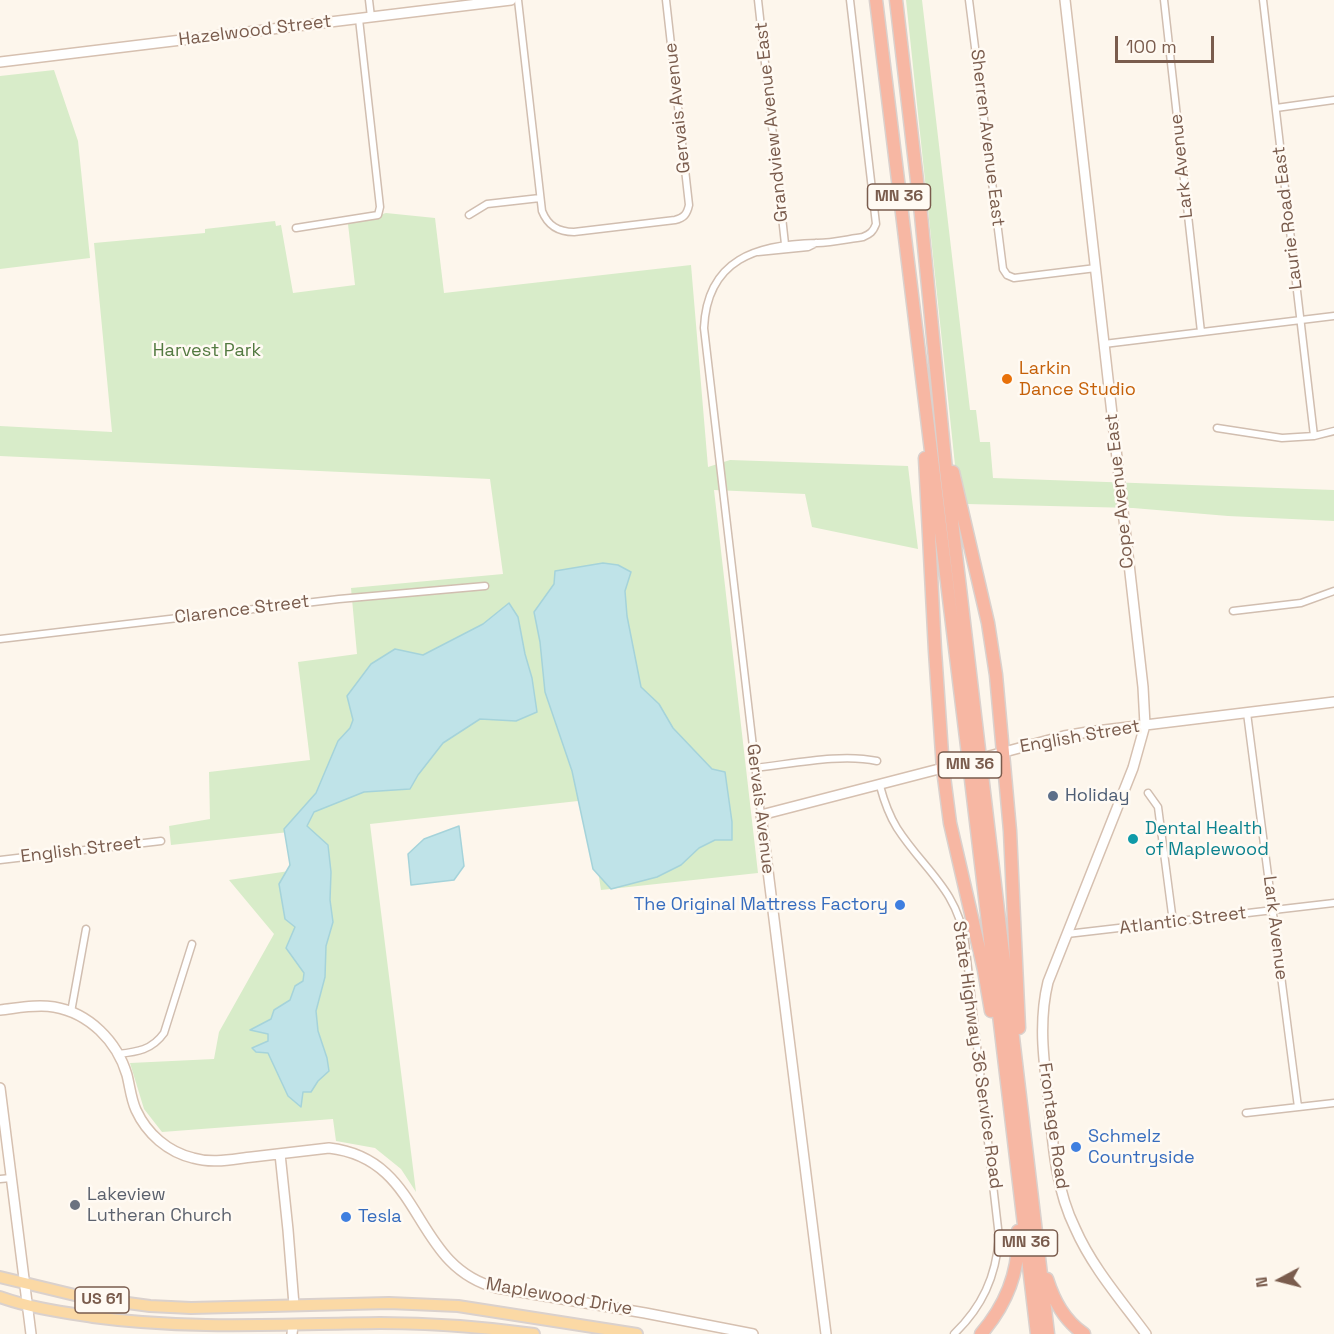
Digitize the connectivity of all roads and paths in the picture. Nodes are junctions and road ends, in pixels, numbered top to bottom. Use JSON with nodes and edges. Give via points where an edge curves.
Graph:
{"nodes":[{"id":1,"x":369,"y":0,"type":"edge"},
{"id":2,"x":511,"y":0,"type":"edge"},
{"id":3,"x":518,"y":0,"type":"edge"},
{"id":4,"x":666,"y":0,"type":"edge"},
{"id":5,"x":758,"y":0,"type":"edge"},
{"id":6,"x":850,"y":0,"type":"edge"},
{"id":7,"x":876,"y":0,"type":"edge"},
{"id":8,"x":896,"y":0,"type":"edge"},
{"id":9,"x":969,"y":0,"type":"edge"},
{"id":10,"x":1065,"y":0,"type":"edge"},
{"id":11,"x":1164,"y":0,"type":"edge"},
{"id":12,"x":1263,"y":0,"type":"edge"},
{"id":13,"x":371,"y":17,"type":"junction"},
{"id":14,"x":359,"y":19,"type":"junction"},
{"id":15,"x":0,"y":62,"type":"edge"},
{"id":16,"x":1334,"y":100,"type":"edge"},
{"id":17,"x":1276,"y":108,"type":"junction"},
{"id":18,"x":540,"y":198,"type":"junction"},
{"id":19,"x":469,"y":215,"type":"dead end"},
{"id":20,"x":296,"y":228,"type":"dead end"},
{"id":21,"x":816,"y":243,"type":"junction"},
{"id":22,"x":785,"y":244,"type":"junction"},
{"id":23,"x":756,"y":252,"type":"junction"},
{"id":24,"x":1096,"y":268,"type":"junction"},
{"id":25,"x":1334,"y":316,"type":"edge"},
{"id":26,"x":1300,"y":320,"type":"junction"},
{"id":27,"x":1201,"y":332,"type":"junction"},
{"id":28,"x":1104,"y":345,"type":"junction"},
{"id":29,"x":934,"y":353,"type":"junction"},
{"id":30,"x":924,"y":394,"type":"junction"},
{"id":31,"x":1217,"y":428,"type":"dead end"},
{"id":32,"x":1334,"y":431,"type":"edge"},
{"id":33,"x":1314,"y":436,"type":"junction"},
{"id":34,"x":485,"y":586,"type":"dead end"},
{"id":35,"x":1334,"y":591,"type":"edge"},
{"id":36,"x":1233,"y":611,"type":"dead end"},
{"id":37,"x":0,"y":639,"type":"edge"},
{"id":38,"x":1334,"y":702,"type":"edge"},
{"id":39,"x":1247,"y":713,"type":"junction"},
{"id":40,"x":1145,"y":725,"type":"junction"},
{"id":41,"x":999,"y":753,"type":"junction"},
{"id":42,"x":877,"y":761,"type":"dead end"},
{"id":43,"x":949,"y":767,"type":"junction"},
{"id":44,"x":755,"y":768,"type":"junction"},
{"id":45,"x":880,"y":786,"type":"junction"},
{"id":46,"x":1148,"y":794,"type":"dead end"},
{"id":47,"x":761,"y":815,"type":"junction"},
{"id":48,"x":161,"y":841,"type":"dead end"},
{"id":49,"x":0,"y":860,"type":"edge"},
{"id":50,"x":1334,"y":903,"type":"edge"},
{"id":51,"x":1273,"y":910,"type":"junction"},
{"id":52,"x":1173,"y":922,"type":"junction"},
{"id":53,"x":86,"y":929,"type":"dead end"},
{"id":54,"x":1067,"y":934,"type":"junction"},
{"id":55,"x":192,"y":944,"type":"dead end"},
{"id":56,"x":0,"y":1010,"type":"edge"},
{"id":57,"x":71,"y":1012,"type":"junction"},
{"id":58,"x":118,"y":1054,"type":"junction"},
{"id":59,"x":1019,"y":1081,"type":"junction"},
{"id":60,"x":0,"y":1088,"type":"edge"},
{"id":61,"x":1334,"y":1103,"type":"edge"},
{"id":62,"x":1298,"y":1107,"type":"junction"},
{"id":63,"x":1246,"y":1113,"type":"dead end"},
{"id":64,"x":1014,"y":1136,"type":"junction"},
{"id":65,"x":1016,"y":1152,"type":"junction"},
{"id":66,"x":280,"y":1154,"type":"junction"},
{"id":67,"x":11,"y":1178,"type":"junction"},
{"id":68,"x":0,"y":1179,"type":"edge"},
{"id":69,"x":1035,"y":1225,"type":"junction"},
{"id":70,"x":0,"y":1277,"type":"edge"},
{"id":71,"x":25,"y":1284,"type":"junction"},
{"id":72,"x":293,"y":1286,"type":"junction"},
{"id":73,"x":0,"y":1297,"type":"edge"},
{"id":74,"x":279,"y":1305,"type":"junction"},
{"id":75,"x":294,"y":1305,"type":"junction"},
{"id":76,"x":28,"y":1307,"type":"junction"},
{"id":77,"x":308,"y":1325,"type":"junction"},
{"id":78,"x":292,"y":1329,"type":"edge"},
{"id":79,"x":31,"y":1334,"type":"edge"},
{"id":80,"x":301,"y":1334,"type":"edge"},
{"id":81,"x":534,"y":1334,"type":"edge"},
{"id":82,"x":637,"y":1334,"type":"edge"},
{"id":83,"x":753,"y":1334,"type":"edge"},
{"id":84,"x":826,"y":1334,"type":"edge"},
{"id":85,"x":954,"y":1334,"type":"edge"},
{"id":86,"x":981,"y":1334,"type":"edge"},
{"id":87,"x":1037,"y":1334,"type":"edge"},
{"id":88,"x":1048,"y":1334,"type":"edge"},
{"id":89,"x":1084,"y":1334,"type":"edge"},
{"id":90,"x":1146,"y":1334,"type":"edge"}],
"edges":[{"from":1,"to":13,"type":"street"},
{"from":2,"to":13,"type":"street","name":"Hazelwood Street"},
{"from":3,"to":18,"type":"street"},
{"from":4,"to":18,"type":"street","name":"Gervais Avenue","via":[[689,205],[686,215],[675,220],[566,232],[548,222]]},
{"from":5,"to":22,"type":"street","name":"Grandview Avenue East"},
{"from":6,"to":21,"type":"street","via":[[876,224],[871,234],[863,237]]},
{"from":7,"to":30,"type":"highway","number":"MN 36"},
{"from":8,"to":29,"type":"highway","number":"MN 36"},
{"from":9,"to":24,"type":"street","name":"Sherren Avenue East","via":[[1003,269],[1014,278]]},
{"from":10,"to":24,"type":"street","name":"Cope Avenue East"},
{"from":11,"to":27,"type":"street","name":"Lark Avenue"},
{"from":12,"to":17,"type":"street","name":"Laurie Road East"},
{"from":13,"to":14,"type":"street","name":"Hazelwood Street"},
{"from":14,"to":15,"type":"street","name":"Hazelwood Street"},
{"from":14,"to":20,"type":"street","via":[[378,215]]},
{"from":16,"to":17,"type":"street"},
{"from":17,"to":26,"type":"street","name":"Laurie Road East"},
{"from":18,"to":19,"type":"street","via":[[487,204]]},
{"from":21,"to":22,"type":"street"},
{"from":21,"to":23,"type":"street"},
{"from":22,"to":23,"type":"street"},
{"from":23,"to":44,"type":"street","name":"Gervais Avenue","via":[[730,266],[714,285],[706,306],[704,328]]},
{"from":24,"to":28,"type":"street","name":"Cope Avenue East"},
{"from":25,"to":26,"type":"street"},
{"from":26,"to":27,"type":"street"},
{"from":26,"to":33,"type":"street","name":"Laurie Road East"},
{"from":27,"to":28,"type":"street"},
{"from":28,"to":40,"type":"street","name":"Cope Avenue East"},
{"from":29,"to":41,"type":"highway","via":[[955,481],[988,623],[996,675]]},
{"from":29,"to":59,"type":"highway","number":"MN 36"},
{"from":30,"to":43,"type":"highway","via":[[923,429]]},
{"from":30,"to":64,"type":"highway","number":"MN 36"},
{"from":31,"to":33,"type":"street","via":[[1265,437]]},
{"from":32,"to":33,"type":"street"},
{"from":34,"to":37,"type":"street","name":"Clarence Street"},
{"from":35,"to":36,"type":"street","via":[[1301,603]]},
{"from":38,"to":39,"type":"street","name":"English Street"},
{"from":39,"to":40,"type":"street","name":"English Street"},
{"from":39,"to":51,"type":"street","name":"Lark Avenue"},
{"from":40,"to":41,"type":"street","name":"English Street","via":[[1067,736]]},
{"from":40,"to":54,"type":"street","name":"Cope Avenue East","via":[[1133,768]]},
{"from":41,"to":43,"type":"street","name":"English Street","bridge":true},
{"from":41,"to":59,"type":"highway","via":[[1018,996]]},
{"from":42,"to":44,"type":"street","via":[[828,760]]},
{"from":43,"to":45,"type":"street","name":"English Street"},
{"from":43,"to":64,"type":"highway","via":[[952,839],[984,970]]},
{"from":44,"to":47,"type":"street","name":"Gervais Avenue"},
{"from":45,"to":47,"type":"street","name":"English Street"},
{"from":45,"to":85,"type":"street","name":"State Highway 36 Service Road","via":[[896,827],[952,900],[963,927],[999,1237],[995,1268],[986,1293]]},
{"from":46,"to":52,"type":"street","via":[[1158,807]]},
{"from":47,"to":84,"type":"street","name":"Gervais Avenue"},
{"from":48,"to":49,"type":"street","name":"English Street"},
{"from":50,"to":51,"type":"street","name":"Atlantic Street"},
{"from":51,"to":52,"type":"street","name":"Atlantic Street"},
{"from":51,"to":62,"type":"street","name":"Lark Avenue"},
{"from":52,"to":54,"type":"street","name":"Atlantic Street"},
{"from":53,"to":57,"type":"street"},
{"from":54,"to":90,"type":"street","name":"Frontage Road","via":[[1048,982],[1042,1022],[1057,1176],[1081,1241]]},
{"from":55,"to":58,"type":"street","via":[[160,1039],[146,1049]]},
{"from":56,"to":57,"type":"street","via":[[41,1006]]},
{"from":57,"to":58,"type":"street","name":"Maplewood Drive","via":[[97,1028]]},
{"from":58,"to":66,"type":"street","name":"Maplewood Drive","via":[[140,1118],[171,1149],[214,1161]]},
{"from":59,"to":69,"type":"highway","number":"MN 36"},
{"from":60,"to":67,"type":"street"},
{"from":61,"to":62,"type":"street"},
{"from":62,"to":63,"type":"street"},
{"from":64,"to":65,"type":"highway","number":"MN 36"},
{"from":65,"to":86,"type":"highway","via":[[1015,1268],[1002,1304]]},
{"from":65,"to":87,"type":"highway","number":"MN 36"},
{"from":66,"to":72,"type":"street"},
{"from":66,"to":83,"type":"street","name":"Maplewood Drive","via":[[329,1148],[354,1153],[376,1164],[397,1185],[447,1260],[485,1285]]},
{"from":67,"to":68,"type":"street"},
{"from":67,"to":71,"type":"street"},
{"from":69,"to":88,"type":"highway","number":"MN 36"},
{"from":69,"to":89,"type":"highway","via":[[1055,1302],[1069,1322]]},
{"from":70,"to":71,"type":"main road","number":"US 61"},
{"from":71,"to":74,"type":"main road","number":"US 61","via":[[150,1306]]},
{"from":71,"to":76,"type":"street"},
{"from":72,"to":74,"type":"street"},
{"from":72,"to":75,"type":"street"},
{"from":73,"to":76,"type":"main road","number":"US 61"},
{"from":74,"to":75,"type":"main road","number":"US 61"},
{"from":75,"to":78,"type":"main road"},
{"from":75,"to":82,"type":"main road","number":"US 61","via":[[458,1306]]},
{"from":76,"to":78,"type":"main road","number":"US 61","via":[[177,1326]]},
{"from":76,"to":79,"type":"street"},
{"from":77,"to":78,"type":"main road","number":"US 61"},
{"from":77,"to":80,"type":"street"},
{"from":77,"to":81,"type":"main road","number":"US 61","via":[[425,1324]]}]}
